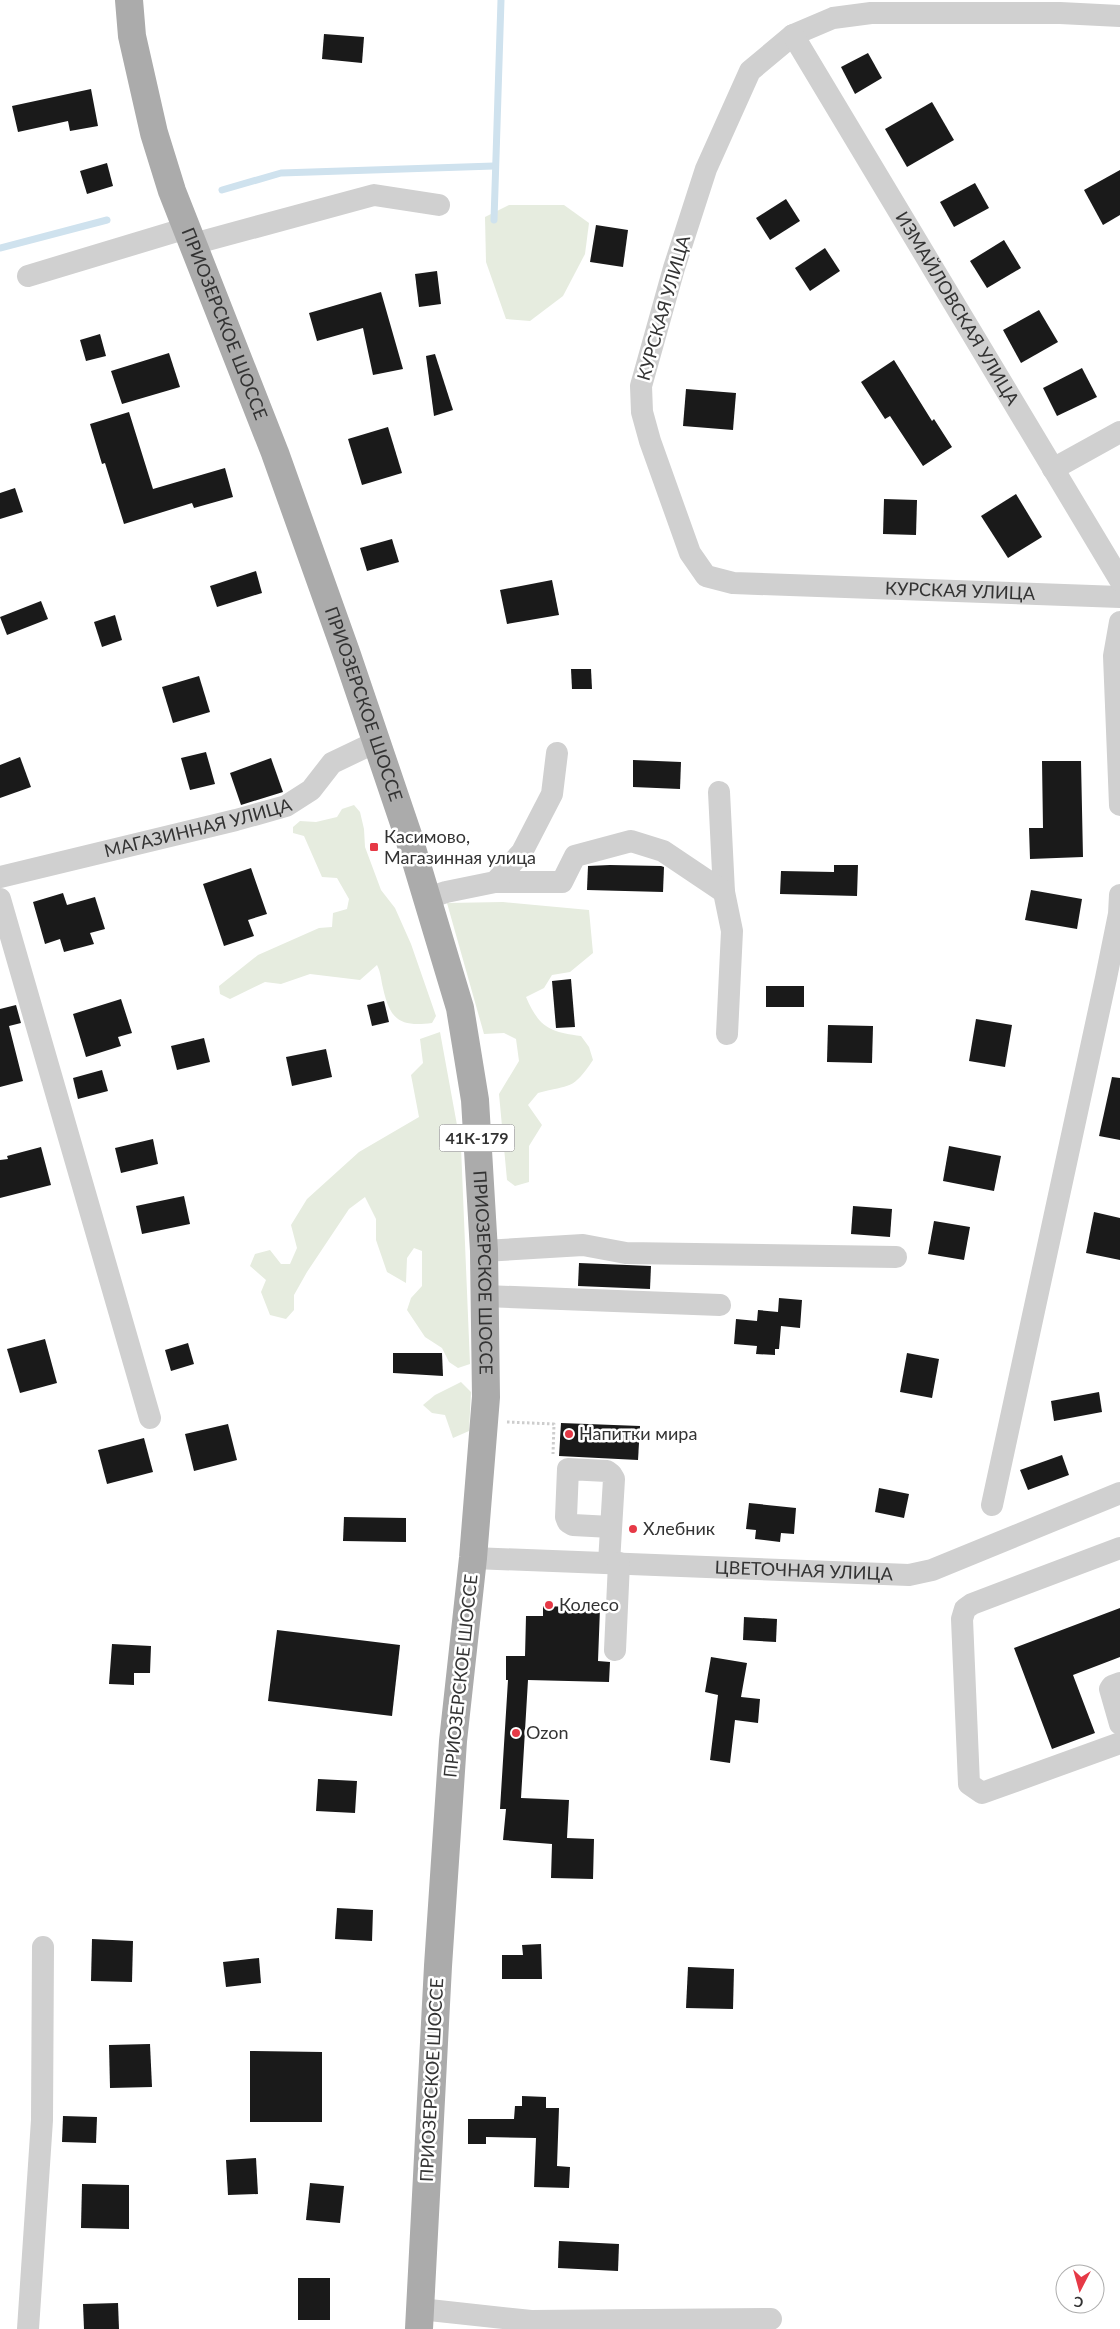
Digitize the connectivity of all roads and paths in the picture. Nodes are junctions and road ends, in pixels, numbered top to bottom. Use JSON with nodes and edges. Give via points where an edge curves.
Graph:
{"nodes":[{"id":1,"x":129,"y":0,"type":"edge"},
{"id":2,"x":1061,"y":6,"type":"edge"},
{"id":3,"x":1120,"y":16,"type":"edge"},
{"id":4,"x":793,"y":35,"type":"junction"},
{"id":5,"x":439,"y":205,"type":"dead end"},
{"id":6,"x":190,"y":236,"type":"junction"},
{"id":7,"x":28,"y":276,"type":"dead end"},
{"id":8,"x":1120,"y":432,"type":"edge"},
{"id":9,"x":1053,"y":469,"type":"junction"},
{"id":10,"x":1120,"y":580,"type":"edge"},
{"id":11,"x":1120,"y":598,"type":"edge"},
{"id":12,"x":1120,"y":622,"type":"edge"},
{"id":13,"x":376,"y":742,"type":"junction"},
{"id":14,"x":557,"y":753,"type":"dead end"},
{"id":15,"x":719,"y":792,"type":"dead end"},
{"id":16,"x":1120,"y":805,"type":"edge"},
{"id":17,"x":0,"y":877,"type":"edge"},
{"id":18,"x":495,"y":882,"type":"junction"},
{"id":19,"x":724,"y":892,"type":"junction"},
{"id":20,"x":1120,"y":895,"type":"edge"},
{"id":21,"x":428,"y":898,"type":"junction"},
{"id":22,"x":0,"y":899,"type":"edge"},
{"id":23,"x":726,"y":1034,"type":"dead end"},
{"id":24,"x":484,"y":1251,"type":"junction"},
{"id":25,"x":896,"y":1257,"type":"dead end"},
{"id":26,"x":486,"y":1296,"type":"junction"},
{"id":27,"x":720,"y":1305,"type":"dead end"},
{"id":28,"x":150,"y":1418,"type":"dead end"},
{"id":29,"x":484,"y":1421,"type":"junction"},
{"id":30,"x":554,"y":1424,"type":"dead end"},
{"id":31,"x":1120,"y":1493,"type":"edge"},
{"id":32,"x":992,"y":1505,"type":"dead end"},
{"id":33,"x":611,"y":1527,"type":"dead end"},
{"id":34,"x":1120,"y":1548,"type":"edge"},
{"id":35,"x":473,"y":1558,"type":"junction"},
{"id":36,"x":614,"y":1563,"type":"junction"},
{"id":37,"x":615,"y":1650,"type":"dead end"},
{"id":38,"x":1120,"y":1683,"type":"edge"},
{"id":39,"x":1120,"y":1724,"type":"edge"},
{"id":40,"x":1120,"y":1743,"type":"edge"},
{"id":41,"x":42,"y":1947,"type":"dead end"},
{"id":42,"x":419,"y":2319,"type":"edge"},
{"id":43,"x":771,"y":2319,"type":"dead end"},
{"id":44,"x":28,"y":2329,"type":"edge"}],
"edges":[{"from":1,"to":6,"type":"main road","name":"ПРИОЗЕРСКОЕ ШОССЕ","number":"41К-179","via":[[142,86],[163,162]]},
{"from":2,"to":3,"type":"street","name":"КУРСКАЯ УЛИЦА"},
{"from":2,"to":4,"type":"street","name":"КУРСКАЯ УЛИЦА","via":[[871,13],[833,18]]},
{"from":4,"to":9,"type":"street","name":"ИЗМАЙЛОВСКАЯ УЛИЦА"},
{"from":4,"to":11,"type":"street","name":"КУРСКАЯ УЛИЦА","via":[[750,71],[706,168],[641,386],[642,412],[650,441],[690,554],[706,576],[733,583]]},
{"from":5,"to":6,"type":"street","via":[[374,195]]},
{"from":6,"to":7,"type":"street"},
{"from":6,"to":13,"type":"main road","name":"ПРИОЗЕРСКОЕ ШОССЕ","number":"41К-179","via":[[275,453]]},
{"from":8,"to":9,"type":"street"},
{"from":9,"to":10,"type":"street","name":"ИЗМАЙЛОВСКАЯ УЛИЦА"},
{"from":12,"to":16,"type":"street","via":[[1114,656]]},
{"from":13,"to":17,"type":"street","name":"МАГАЗИННАЯ УЛИЦА","via":[[332,763],[311,790],[286,806]]},
{"from":13,"to":21,"type":"main road","name":"ПРИОЗЕРСКОЕ ШОССЕ","number":"41К-179"},
{"from":14,"to":18,"type":"street","via":[[552,794],[522,852]]},
{"from":15,"to":19,"type":"street"},
{"from":18,"to":19,"type":"street","via":[[562,882],[575,856],[631,841],[664,851]]},
{"from":18,"to":21,"type":"street"},
{"from":19,"to":23,"type":"street","via":[[732,931]]},
{"from":20,"to":32,"type":"street","via":[[1106,978]]},
{"from":21,"to":24,"type":"main road","name":"ПРИОЗЕРСКОЕ ШОССЕ","number":"41К-179","via":[[462,1017],[475,1100]]},
{"from":22,"to":28,"type":"street"},
{"from":24,"to":25,"type":"street","via":[[583,1245],[626,1253]]},
{"from":24,"to":26,"type":"main road","name":"ПРИОЗЕРСКОЕ ШОССЕ","number":"41К-179"},
{"from":26,"to":27,"type":"street"},
{"from":26,"to":29,"type":"main road","name":"ПРИОЗЕРСКОЕ ШОССЕ","number":"41К-179"},
{"from":29,"to":30,"type":"path"},
{"from":29,"to":35,"type":"main road","name":"ПРИОЗЕРСКОЕ ШОССЕ","number":"41К-179"},
{"from":31,"to":36,"type":"street","name":"ЦВЕТОЧНАЯ УЛИЦА","via":[[932,1570],[909,1574]]},
{"from":33,"to":36,"type":"street"},
{"from":34,"to":40,"type":"street","via":[[972,1604],[962,1619],[969,1784],[974,1789],[982,1793]]},
{"from":35,"to":36,"type":"street","name":"ЦВЕТОЧНАЯ УЛИЦА"},
{"from":35,"to":42,"type":"main road","name":"ПРИОЗЕРСКОЕ ШОССЕ","number":"41К-179","via":[[452,1760]]},
{"from":36,"to":37,"type":"street"},
{"from":38,"to":39,"type":"street","via":[[1110,1689]]},
{"from":41,"to":44,"type":"street","via":[[42,2120]]},
{"from":42,"to":43,"type":"street"}]}
